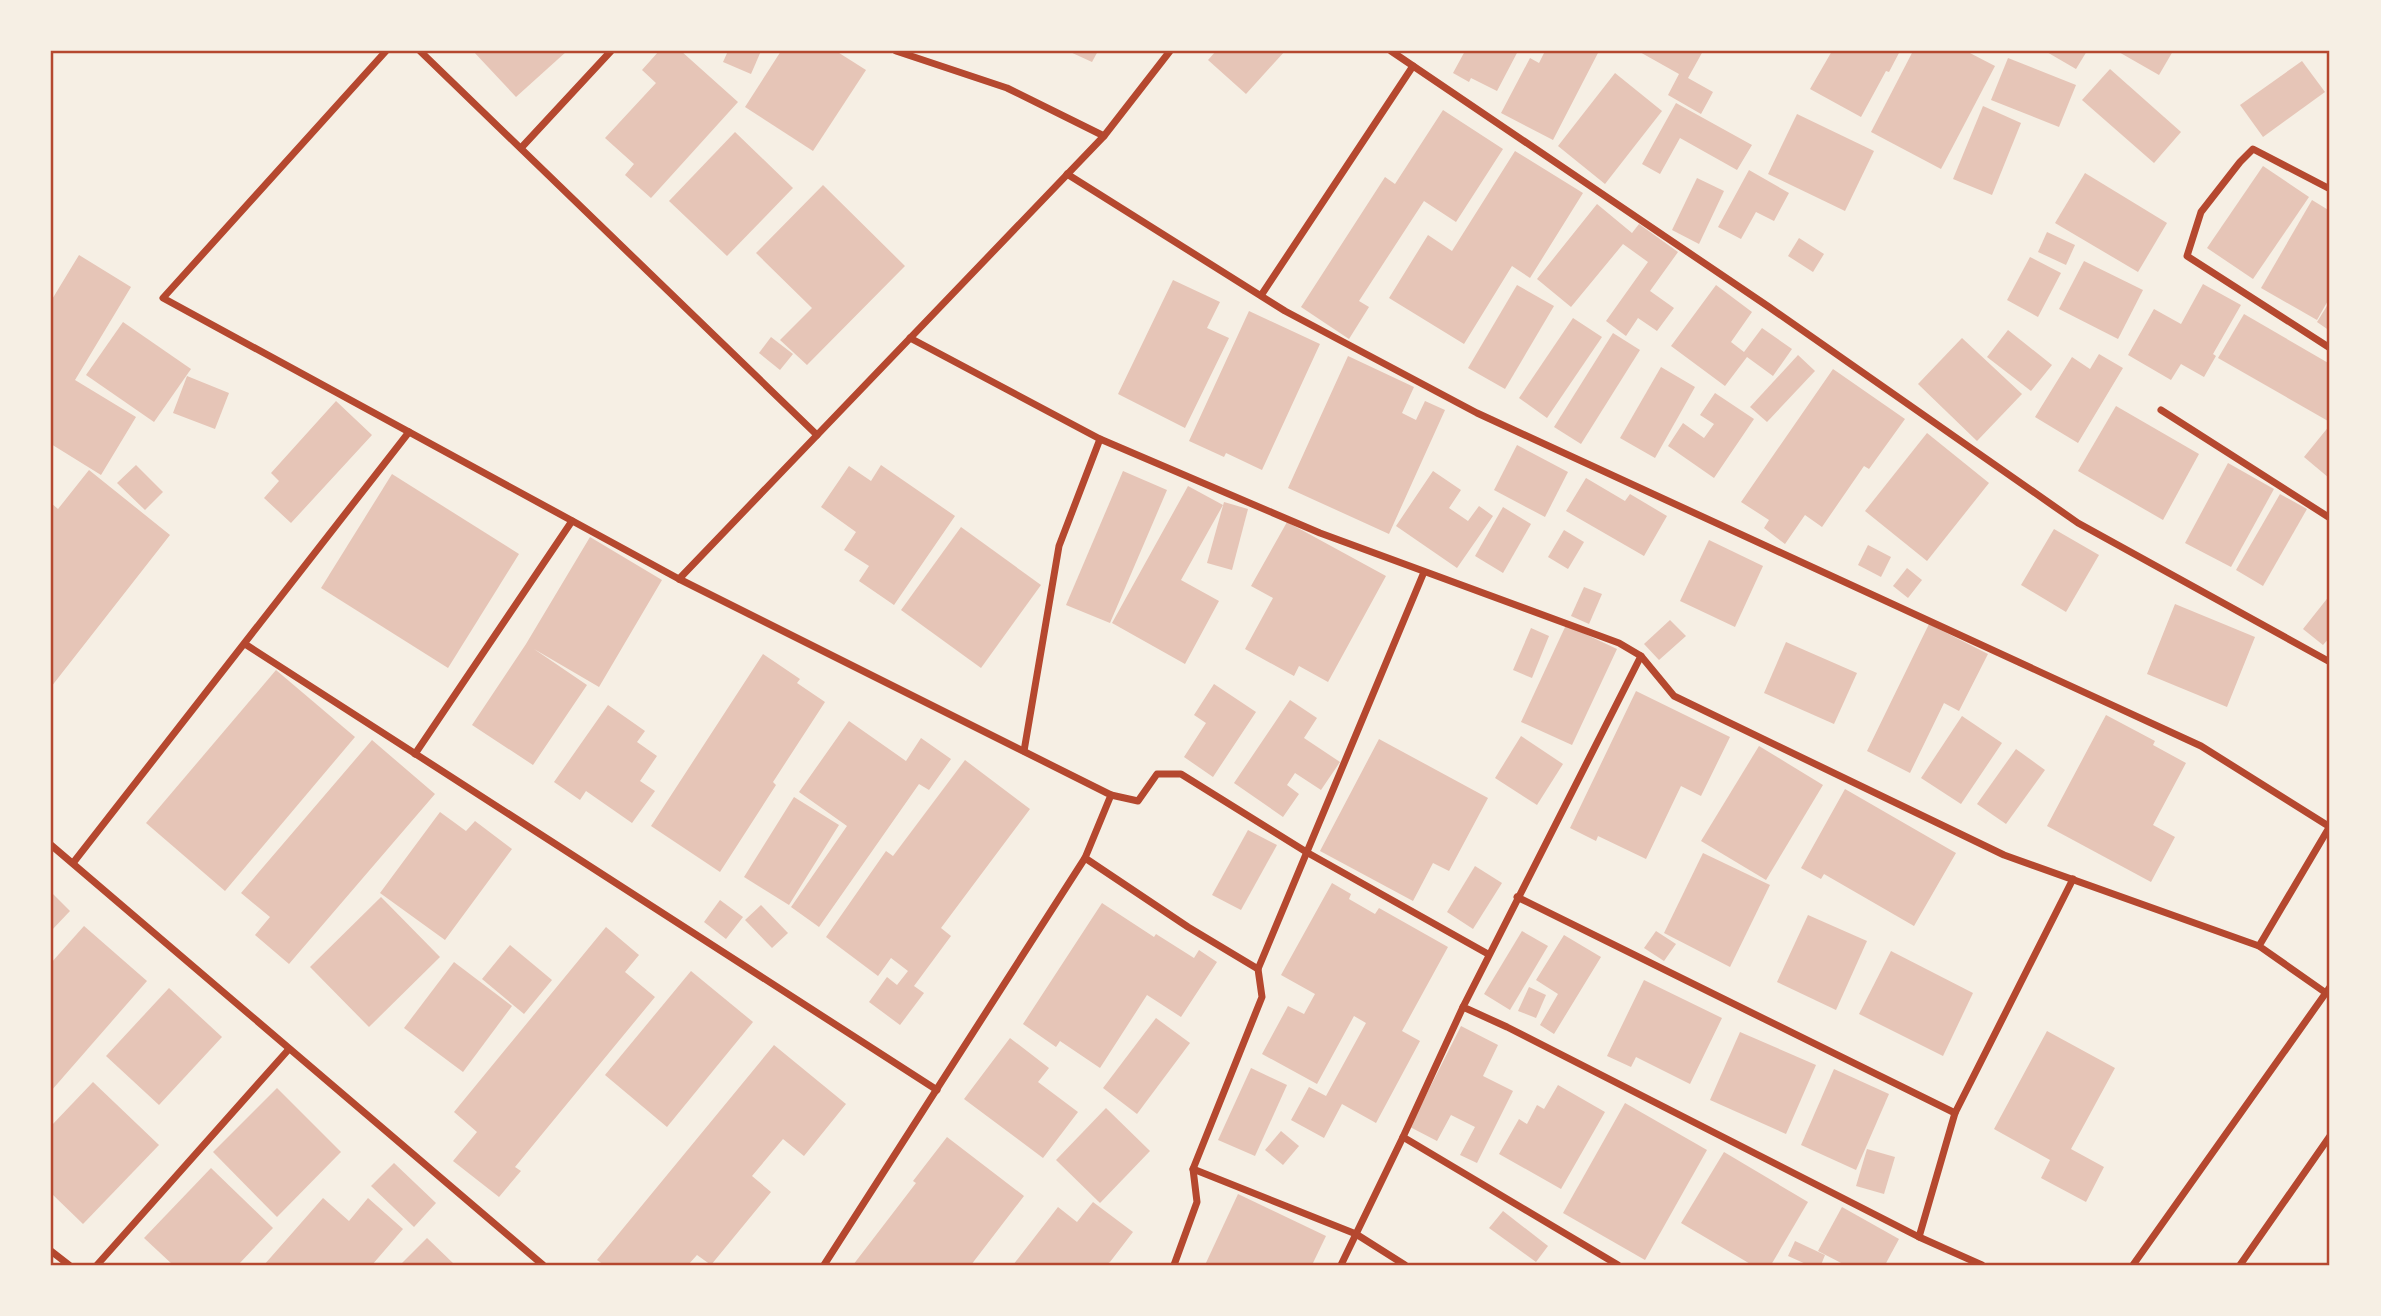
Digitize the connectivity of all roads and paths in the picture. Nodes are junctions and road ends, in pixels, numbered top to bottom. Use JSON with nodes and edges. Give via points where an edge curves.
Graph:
{"nodes":[{"id":1,"x":386,"y":51,"type":"edge"},
{"id":2,"x":420,"y":51,"type":"edge"},
{"id":3,"x":611,"y":51,"type":"edge"},
{"id":4,"x":896,"y":51,"type":"edge"},
{"id":5,"x":1170,"y":51,"type":"edge"},
{"id":6,"x":1391,"y":51,"type":"edge"},
{"id":7,"x":1413,"y":66,"type":"junction"},
{"id":8,"x":1104,"y":136,"type":"junction"},
{"id":9,"x":521,"y":148,"type":"junction"},
{"id":10,"x":1068,"y":174,"type":"junction"},
{"id":11,"x":2330,"y":189,"type":"edge"},
{"id":12,"x":1262,"y":295,"type":"junction"},
{"id":13,"x":910,"y":338,"type":"junction"},
{"id":14,"x":2330,"y":348,"type":"edge"},
{"id":15,"x":2161,"y":410,"type":"dead end"},
{"id":16,"x":409,"y":432,"type":"junction"},
{"id":17,"x":817,"y":435,"type":"junction"},
{"id":18,"x":1100,"y":439,"type":"junction"},
{"id":19,"x":2330,"y":518,"type":"edge"},
{"id":20,"x":572,"y":522,"type":"junction"},
{"id":21,"x":1424,"y":572,"type":"junction"},
{"id":22,"x":679,"y":579,"type":"junction"},
{"id":23,"x":244,"y":644,"type":"junction"},
{"id":24,"x":1642,"y":656,"type":"junction"},
{"id":25,"x":2330,"y":662,"type":"edge"},
{"id":26,"x":1024,"y":751,"type":"junction"},
{"id":27,"x":415,"y":754,"type":"junction"},
{"id":28,"x":1111,"y":795,"type":"junction"},
{"id":29,"x":2330,"y":827,"type":"edge"},
{"id":30,"x":51,"y":845,"type":"edge"},
{"id":31,"x":1308,"y":853,"type":"junction"},
{"id":32,"x":1085,"y":858,"type":"junction"},
{"id":33,"x":73,"y":863,"type":"junction"},
{"id":34,"x":2073,"y":880,"type":"junction"},
{"id":35,"x":1517,"y":897,"type":"junction"},
{"id":36,"x":2259,"y":946,"type":"junction"},
{"id":37,"x":1489,"y":954,"type":"junction"},
{"id":38,"x":1258,"y":970,"type":"junction"},
{"id":39,"x":2328,"y":990,"type":"edge"},
{"id":40,"x":1462,"y":1007,"type":"junction"},
{"id":41,"x":289,"y":1049,"type":"junction"},
{"id":42,"x":937,"y":1090,"type":"junction"},
{"id":43,"x":1955,"y":1113,"type":"junction"},
{"id":44,"x":2330,"y":1136,"type":"edge"},
{"id":45,"x":1403,"y":1137,"type":"junction"},
{"id":46,"x":1194,"y":1169,"type":"junction"},
{"id":47,"x":1356,"y":1234,"type":"junction"},
{"id":48,"x":1919,"y":1237,"type":"junction"},
{"id":49,"x":51,"y":1251,"type":"edge"},
{"id":50,"x":69,"y":1265,"type":"edge"},
{"id":51,"x":97,"y":1265,"type":"edge"},
{"id":52,"x":543,"y":1265,"type":"edge"},
{"id":53,"x":824,"y":1265,"type":"edge"},
{"id":54,"x":1174,"y":1265,"type":"edge"},
{"id":55,"x":1340,"y":1265,"type":"edge"},
{"id":56,"x":1405,"y":1265,"type":"edge"},
{"id":57,"x":1618,"y":1265,"type":"edge"},
{"id":58,"x":1982,"y":1265,"type":"edge"},
{"id":59,"x":2133,"y":1265,"type":"edge"},
{"id":60,"x":2240,"y":1265,"type":"edge"}],
"edges":[{"from":1,"to":16,"type":"street","via":[[163,298]]},
{"from":2,"to":9,"type":"street"},
{"from":3,"to":9,"type":"street"},
{"from":4,"to":8,"type":"street","via":[[1007,88]]},
{"from":5,"to":8,"type":"street"},
{"from":6,"to":7,"type":"street"},
{"from":7,"to":12,"type":"street"},
{"from":7,"to":25,"type":"street","via":[[2078,523]]},
{"from":8,"to":10,"type":"street"},
{"from":9,"to":17,"type":"street"},
{"from":10,"to":12,"type":"street"},
{"from":10,"to":13,"type":"street"},
{"from":11,"to":14,"type":"street","via":[[2253,149],[2201,212],[2187,256]]},
{"from":12,"to":29,"type":"street","via":[[1477,414],[2202,746]]},
{"from":13,"to":17,"type":"street"},
{"from":13,"to":18,"type":"street"},
{"from":15,"to":19,"type":"street"},
{"from":16,"to":20,"type":"street"},
{"from":16,"to":23,"type":"street"},
{"from":17,"to":22,"type":"street"},
{"from":18,"to":21,"type":"street"},
{"from":18,"to":26,"type":"street","via":[[1059,547]]},
{"from":20,"to":22,"type":"street"},
{"from":20,"to":27,"type":"street"},
{"from":21,"to":24,"type":"street","via":[[1619,643]]},
{"from":21,"to":31,"type":"street"},
{"from":22,"to":26,"type":"street"},
{"from":23,"to":27,"type":"street"},
{"from":23,"to":33,"type":"street"},
{"from":24,"to":34,"type":"street","via":[[1674,696],[2004,855]]},
{"from":24,"to":35,"type":"street"},
{"from":26,"to":28,"type":"street"},
{"from":27,"to":42,"type":"street"},
{"from":28,"to":31,"type":"street","via":[[1138,801],[1157,774],[1181,775]]},
{"from":28,"to":32,"type":"street"},
{"from":29,"to":36,"type":"street"},
{"from":30,"to":33,"type":"street"},
{"from":31,"to":37,"type":"street"},
{"from":31,"to":38,"type":"street"},
{"from":32,"to":38,"type":"street"},
{"from":32,"to":42,"type":"street"},
{"from":33,"to":41,"type":"street"},
{"from":34,"to":36,"type":"street"},
{"from":34,"to":43,"type":"street"},
{"from":35,"to":37,"type":"street"},
{"from":35,"to":43,"type":"street"},
{"from":36,"to":39,"type":"street"},
{"from":37,"to":40,"type":"street"},
{"from":38,"to":46,"type":"street","via":[[1262,997]]},
{"from":39,"to":59,"type":"street"},
{"from":40,"to":45,"type":"street"},
{"from":40,"to":48,"type":"street"},
{"from":41,"to":51,"type":"street"},
{"from":41,"to":52,"type":"street"},
{"from":42,"to":53,"type":"street"},
{"from":43,"to":48,"type":"street"},
{"from":44,"to":60,"type":"street"},
{"from":45,"to":47,"type":"street"},
{"from":45,"to":57,"type":"street"},
{"from":46,"to":47,"type":"street"},
{"from":46,"to":54,"type":"street","via":[[1197,1202]]},
{"from":47,"to":55,"type":"street"},
{"from":47,"to":56,"type":"street"},
{"from":48,"to":58,"type":"street"},
{"from":49,"to":50,"type":"street"}]}
